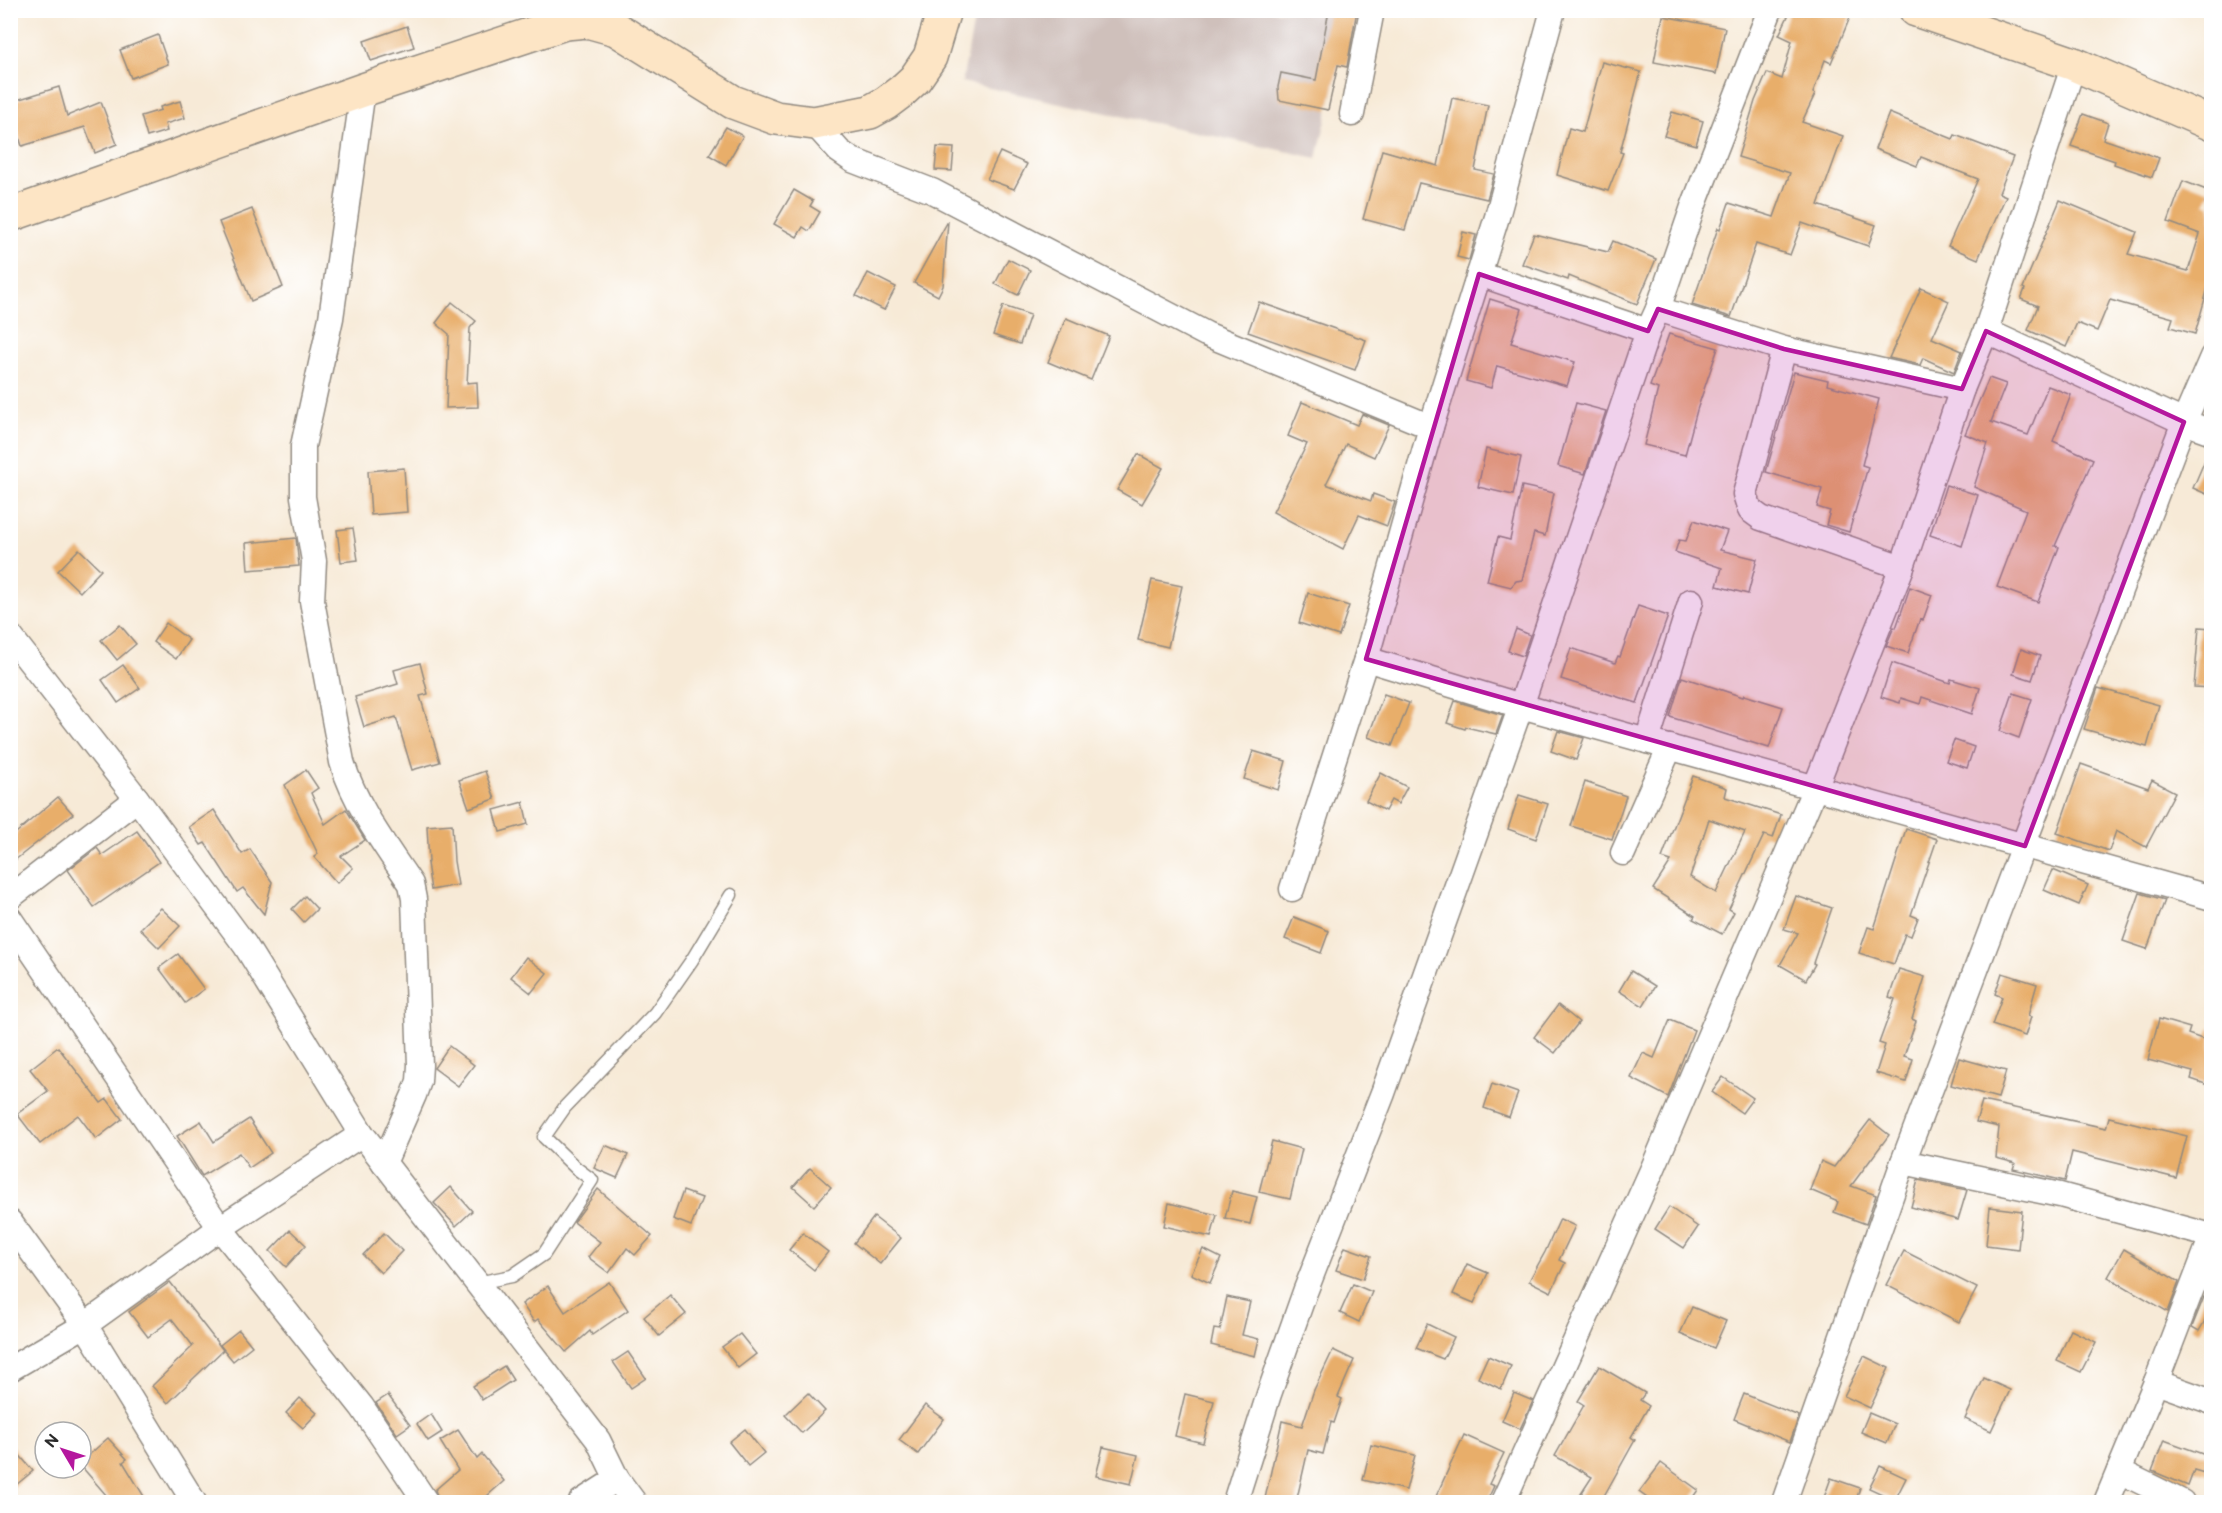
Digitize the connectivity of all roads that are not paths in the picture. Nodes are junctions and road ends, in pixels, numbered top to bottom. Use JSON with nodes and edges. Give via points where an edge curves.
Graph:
{"nodes":[{"id":1,"x":944,"y":10,"type":"edge"},
{"id":2,"x":1372,"y":10,"type":"edge"},
{"id":3,"x":1553,"y":10,"type":"edge"},
{"id":4,"x":1770,"y":10,"type":"edge"},
{"id":5,"x":1916,"y":10,"type":"edge"},
{"id":6,"x":2074,"y":64,"type":"junction"},
{"id":7,"x":363,"y":90,"type":"junction"},
{"id":8,"x":1352,"y":114,"type":"dead end"},
{"id":9,"x":814,"y":123,"type":"junction"},
{"id":10,"x":2211,"y":124,"type":"edge"},
{"id":11,"x":10,"y":215,"type":"edge"},
{"id":12,"x":1479,"y":274,"type":"junction"},
{"id":13,"x":1653,"y":320,"type":"junction"},
{"id":14,"x":1986,"y":331,"type":"junction"},
{"id":15,"x":1784,"y":349,"type":"junction"},
{"id":16,"x":2211,"y":357,"type":"edge"},
{"id":17,"x":1962,"y":389,"type":"junction"},
{"id":18,"x":2184,"y":422,"type":"junction"},
{"id":19,"x":1431,"y":427,"type":"junction"},
{"id":20,"x":2211,"y":432,"type":"edge"},
{"id":21,"x":1902,"y":567,"type":"junction"},
{"id":22,"x":1691,"y":601,"type":"dead end"},
{"id":23,"x":10,"y":636,"type":"edge"},
{"id":24,"x":1366,"y":659,"type":"junction"},
{"id":25,"x":1521,"y":706,"type":"junction"},
{"id":26,"x":1647,"y":741,"type":"junction"},
{"id":27,"x":1670,"y":747,"type":"junction"},
{"id":28,"x":1815,"y":788,"type":"junction"},
{"id":29,"x":137,"y":799,"type":"junction"},
{"id":30,"x":2025,"y":846,"type":"junction"},
{"id":31,"x":1623,"y":853,"type":"dead end"},
{"id":32,"x":1292,"y":889,"type":"dead end"},
{"id":33,"x":731,"y":895,"type":"dead end"},
{"id":34,"x":10,"y":897,"type":"edge"},
{"id":35,"x":2211,"y":898,"type":"edge"},
{"id":36,"x":10,"y":920,"type":"edge"},
{"id":37,"x":362,"y":1134,"type":"junction"},
{"id":38,"x":1903,"y":1162,"type":"junction"},
{"id":39,"x":384,"y":1163,"type":"junction"},
{"id":40,"x":10,"y":1222,"type":"edge"},
{"id":41,"x":220,"y":1228,"type":"junction"},
{"id":42,"x":2210,"y":1245,"type":"edge"},
{"id":43,"x":477,"y":1283,"type":"junction"},
{"id":44,"x":85,"y":1325,"type":"junction"},
{"id":45,"x":10,"y":1369,"type":"edge"},
{"id":46,"x":2157,"y":1382,"type":"junction"},
{"id":47,"x":2211,"y":1402,"type":"edge"},
{"id":48,"x":2119,"y":1472,"type":"junction"},
{"id":49,"x":617,"y":1479,"type":"junction"},
{"id":50,"x":194,"y":1503,"type":"edge"},
{"id":51,"x":426,"y":1503,"type":"edge"},
{"id":52,"x":581,"y":1503,"type":"edge"},
{"id":53,"x":634,"y":1503,"type":"edge"},
{"id":54,"x":1235,"y":1503,"type":"edge"},
{"id":55,"x":1503,"y":1503,"type":"edge"},
{"id":56,"x":1784,"y":1503,"type":"edge"},
{"id":57,"x":2106,"y":1503,"type":"edge"},
{"id":58,"x":2182,"y":1503,"type":"edge"}],
"edges":[{"from":1,"to":9,"type":"street","via":[[930,57],[902,91],[870,112]]},
{"from":2,"to":8,"type":"street"},
{"from":3,"to":12,"type":"street"},
{"from":4,"to":13,"type":"street"},
{"from":5,"to":6,"type":"street"},
{"from":6,"to":10,"type":"street"},
{"from":6,"to":14,"type":"street"},
{"from":7,"to":9,"type":"street","via":[[565,23],[587,21],[616,29],[733,102],[776,118]]},
{"from":7,"to":11,"type":"street"},
{"from":7,"to":39,"type":"street","via":[[331,318],[303,446],[303,497],[314,561],[312,601],[345,770],[356,796],[411,884],[414,899],[419,1081]]},
{"from":9,"to":19,"type":"street","via":[[852,160],[932,191],[1206,334]]},
{"from":12,"to":13,"type":"street"},
{"from":12,"to":19,"type":"street"},
{"from":13,"to":15,"type":"street"},
{"from":13,"to":25,"type":"street"},
{"from":14,"to":17,"type":"street"},
{"from":14,"to":18,"type":"street"},
{"from":15,"to":17,"type":"street"},
{"from":15,"to":21,"type":"street","via":[[1745,494],[1750,510],[1761,518]]},
{"from":16,"to":18,"type":"street"},
{"from":17,"to":21,"type":"street"},
{"from":18,"to":20,"type":"street"},
{"from":18,"to":30,"type":"street"},
{"from":19,"to":24,"type":"street"},
{"from":21,"to":28,"type":"street"},
{"from":22,"to":26,"type":"street"},
{"from":23,"to":29,"type":"street"},
{"from":24,"to":25,"type":"street"},
{"from":24,"to":32,"type":"street"},
{"from":25,"to":26,"type":"street"},
{"from":25,"to":54,"type":"street","via":[[1383,1093],[1305,1292]]},
{"from":26,"to":27,"type":"street"},
{"from":27,"to":28,"type":"street"},
{"from":27,"to":31,"type":"street"},
{"from":28,"to":30,"type":"street"},
{"from":28,"to":55,"type":"street","via":[[1653,1168]]},
{"from":29,"to":34,"type":"street"},
{"from":29,"to":37,"type":"street","via":[[245,945]]},
{"from":30,"to":35,"type":"street"},
{"from":30,"to":38,"type":"street"},
{"from":33,"to":43,"type":"lane","via":[[655,1013],[565,1107],[544,1137],[592,1180],[550,1245],[544,1254],[512,1276]]},
{"from":36,"to":41,"type":"street"},
{"from":37,"to":39,"type":"street"},
{"from":37,"to":41,"type":"street"},
{"from":38,"to":42,"type":"street","via":[[2060,1195]]},
{"from":38,"to":56,"type":"street"},
{"from":39,"to":43,"type":"street"},
{"from":40,"to":44,"type":"street"},
{"from":41,"to":44,"type":"street"},
{"from":41,"to":51,"type":"street","via":[[362,1407]]},
{"from":42,"to":46,"type":"street"},
{"from":43,"to":49,"type":"street","via":[[598,1440]]},
{"from":44,"to":45,"type":"street"},
{"from":44,"to":50,"type":"street"},
{"from":46,"to":47,"type":"street"},
{"from":46,"to":48,"type":"street"},
{"from":48,"to":57,"type":"street"},
{"from":48,"to":58,"type":"street"},
{"from":49,"to":52,"type":"street"},
{"from":49,"to":53,"type":"street"}]}
